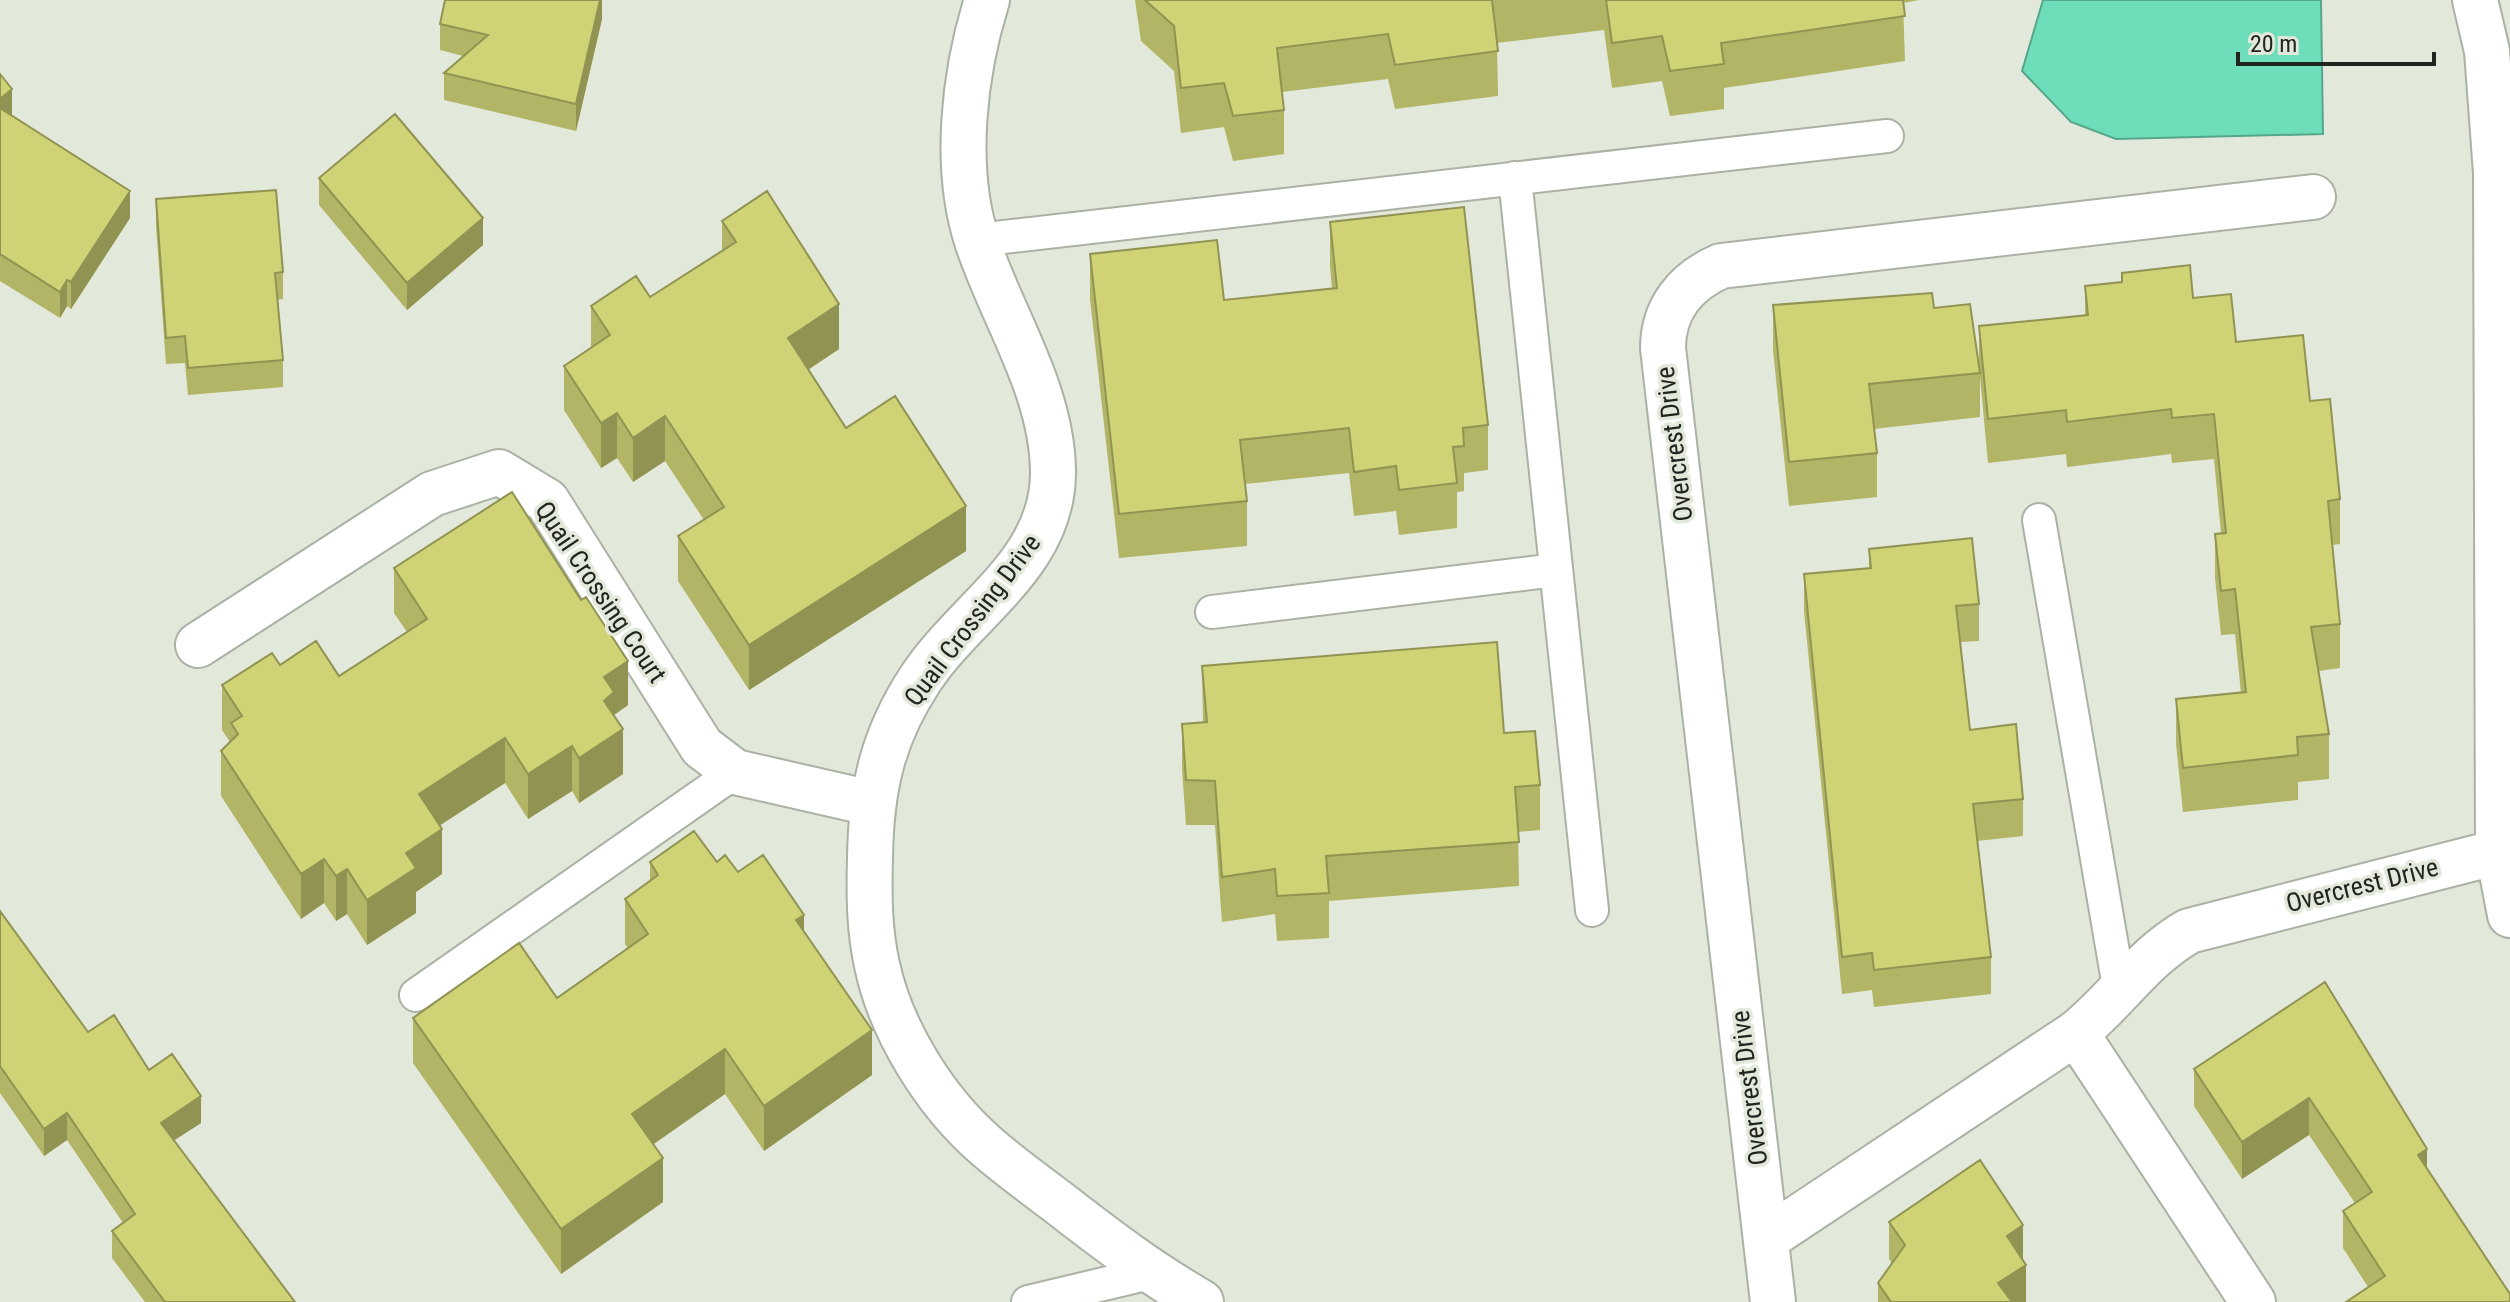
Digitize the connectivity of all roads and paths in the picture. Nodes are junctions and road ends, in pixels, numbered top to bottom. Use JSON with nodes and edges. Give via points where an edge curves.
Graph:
{"nodes":[{"id":1,"x":987,"y":0,"type":"edge"},
{"id":2,"x":2475,"y":0,"type":"edge"},
{"id":3,"x":1887,"y":136,"type":"dead end"},
{"id":4,"x":1515,"y":178,"type":"junction"},
{"id":5,"x":2313,"y":197,"type":"dead end"},
{"id":6,"x":977,"y":240,"type":"junction"},
{"id":7,"x":2502,"y":401,"type":"edge"},
{"id":8,"x":2039,"y":520,"type":"dead end"},
{"id":9,"x":1556,"y":570,"type":"junction"},
{"id":10,"x":1212,"y":612,"type":"dead end"},
{"id":11,"x":198,"y":645,"type":"dead end"},
{"id":12,"x":735,"y":772,"type":"junction"},
{"id":13,"x":871,"y":803,"type":"junction"},
{"id":14,"x":2498,"y":852,"type":"junction"},
{"id":15,"x":1592,"y":910,"type":"dead end"},
{"id":16,"x":2510,"y":915,"type":"edge"},
{"id":17,"x":2120,"y":993,"type":"junction"},
{"id":18,"x":416,"y":995,"type":"dead end"},
{"id":19,"x":2076,"y":1033,"type":"junction"},
{"id":20,"x":1766,"y":1239,"type":"junction"},
{"id":21,"x":1150,"y":1273,"type":"junction"},
{"id":22,"x":1028,"y":1302,"type":"edge"},
{"id":23,"x":1201,"y":1302,"type":"edge"},
{"id":24,"x":1773,"y":1302,"type":"edge"},
{"id":25,"x":2253,"y":1302,"type":"edge"}],
"edges":[{"from":1,"to":6,"type":"street","name":"Quail Crossing Drive","via":[[966,107],[966,196]]},
{"from":2,"to":7,"type":"street","via":[[2487,51],[2496,173]]},
{"from":3,"to":4,"type":"lane"},
{"from":4,"to":6,"type":"lane"},
{"from":4,"to":9,"type":"lane"},
{"from":5,"to":20,"type":"street","name":"Overcrest Drive","via":[[1721,266],[1687,286],[1672,306],[1663,348]]},
{"from":6,"to":13,"type":"street","name":"Quail Crossing Drive","via":[[1045,409],[1053,471],[1049,510],[1024,561],[936,659],[906,704],[886,746]]},
{"from":7,"to":14,"type":"street"},
{"from":8,"to":17,"type":"lane"},
{"from":9,"to":10,"type":"lane"},
{"from":9,"to":15,"type":"lane"},
{"from":11,"to":12,"type":"street","name":"Quail Crossing Court","via":[[432,494],[499,472],[547,501],[702,747]]},
{"from":12,"to":13,"type":"street","name":"Quail Crossing Court"},
{"from":12,"to":18,"type":"lane"},
{"from":13,"to":21,"type":"street","name":"Quail Crossing Drive","via":[[870,930],[877,969],[902,1035],[945,1103],[984,1144]]},
{"from":14,"to":16,"type":"street"},
{"from":14,"to":17,"type":"street","name":"Overcrest Drive","via":[[2198,927],[2145,961]]},
{"from":17,"to":19,"type":"street","name":"Overcrest Drive"},
{"from":19,"to":20,"type":"street","name":"Overcrest Drive"},
{"from":19,"to":25,"type":"street"},
{"from":20,"to":24,"type":"street","name":"Overcrest Drive"},
{"from":21,"to":22,"type":"lane"},
{"from":21,"to":23,"type":"street","name":"Quail Crossing Drive"}]}
